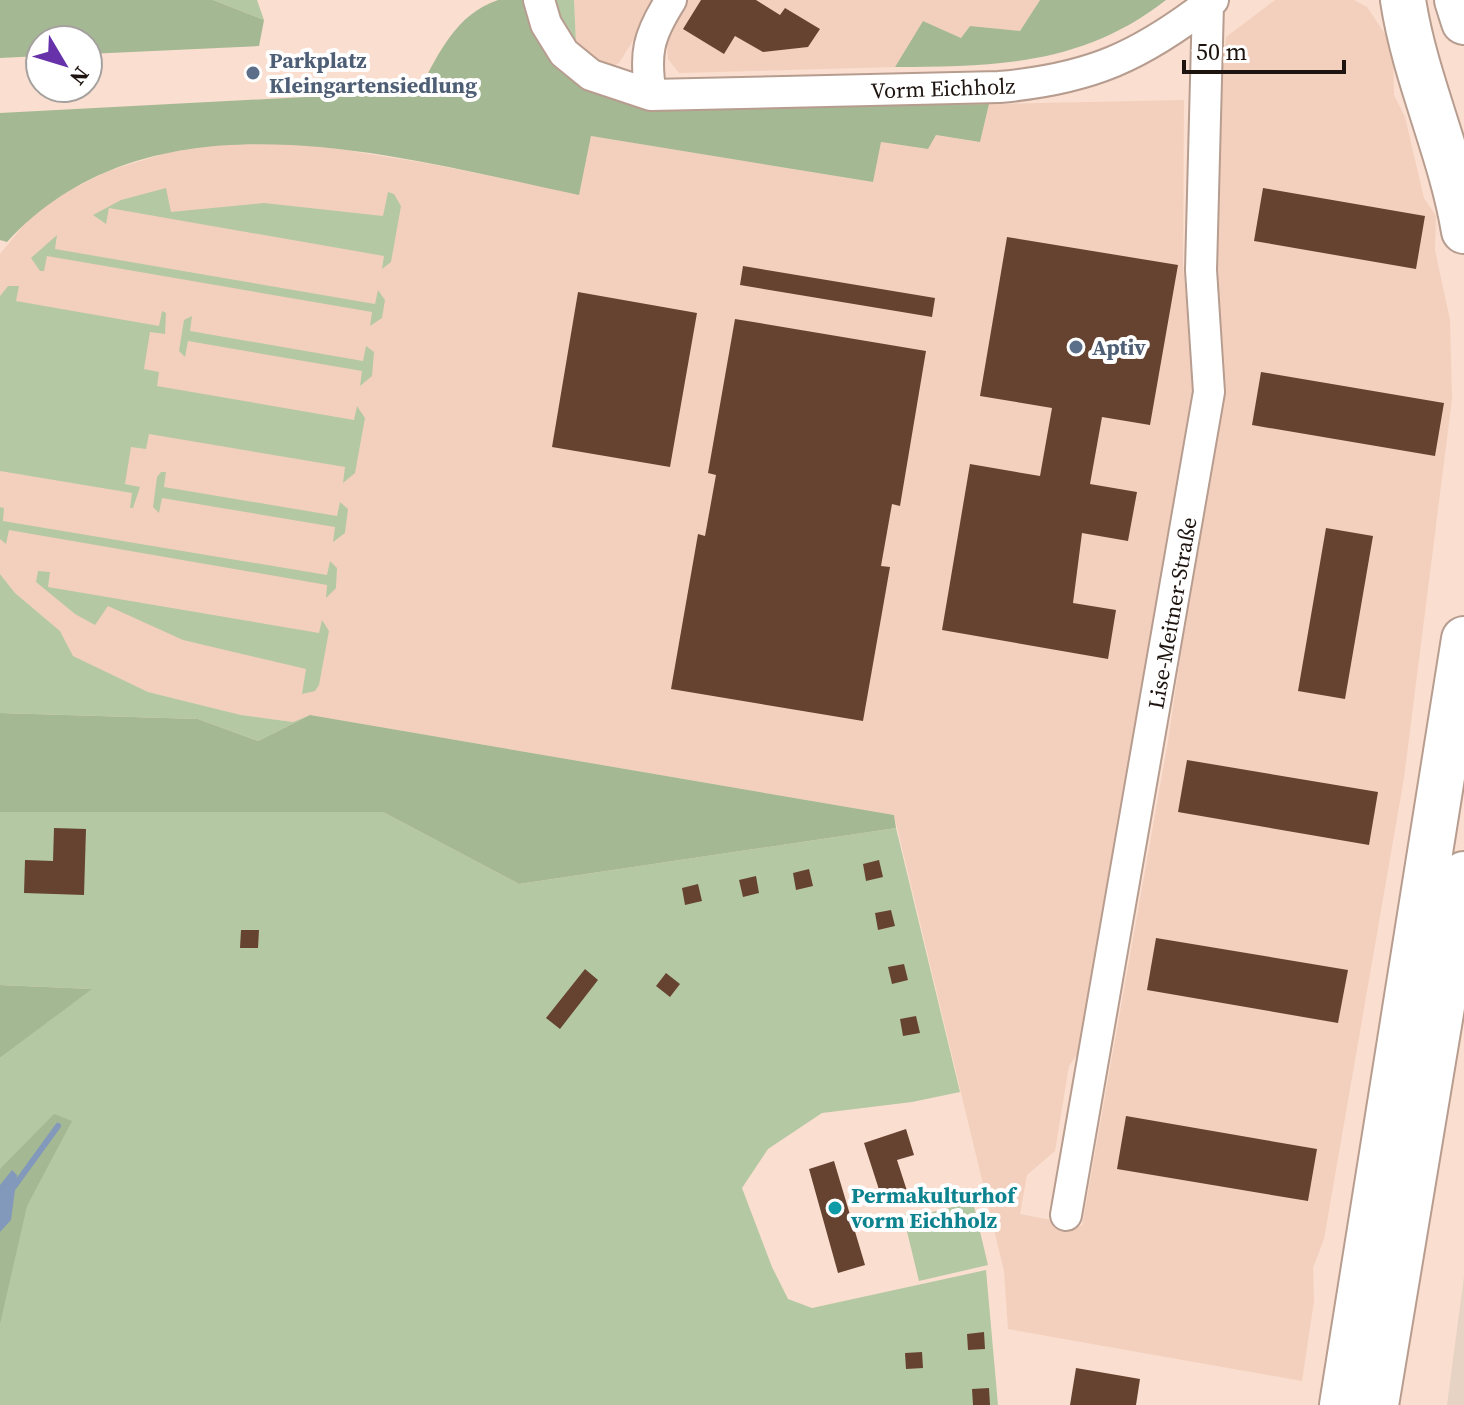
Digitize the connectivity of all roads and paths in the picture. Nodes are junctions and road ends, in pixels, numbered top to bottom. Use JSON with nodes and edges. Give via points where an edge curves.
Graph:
{"nodes":[{"id":1,"x":539,"y":0,"type":"edge"},
{"id":2,"x":671,"y":0,"type":"edge"},
{"id":3,"x":1380,"y":0,"type":"edge"},
{"id":4,"x":1457,"y":0,"type":"edge"},
{"id":5,"x":1211,"y":2,"type":"edge"},
{"id":6,"x":1405,"y":18,"type":"edge"},
{"id":7,"x":1464,"y":22,"type":"edge"},
{"id":8,"x":651,"y":95,"type":"junction"},
{"id":9,"x":1464,"y":231,"type":"edge"},
{"id":10,"x":1464,"y":639,"type":"edge"},
{"id":11,"x":1464,"y":874,"type":"edge"},
{"id":12,"x":1066,"y":1215,"type":"dead end"},
{"id":13,"x":1342,"y":1405,"type":"edge"},
{"id":14,"x":1376,"y":1405,"type":"edge"}],
"edges":[{"from":1,"to":8,"type":"street","name":"Vorm Eichholz","via":[[564,53],[591,75]]},
{"from":2,"to":8,"type":"street","via":[[645,60]]},
{"from":3,"to":6,"type":"highway"},
{"from":4,"to":7,"type":"highway"},
{"from":5,"to":8,"type":"street","name":"Vorm Eichholz","via":[[1146,48],[1109,65],[1046,82]]},
{"from":5,"to":12,"type":"street","name":"Lise-Meitner-Straße","via":[[1201,270],[1209,392]]},
{"from":6,"to":9,"type":"highway"},
{"from":10,"to":13,"type":"highway"},
{"from":11,"to":14,"type":"highway"}]}
